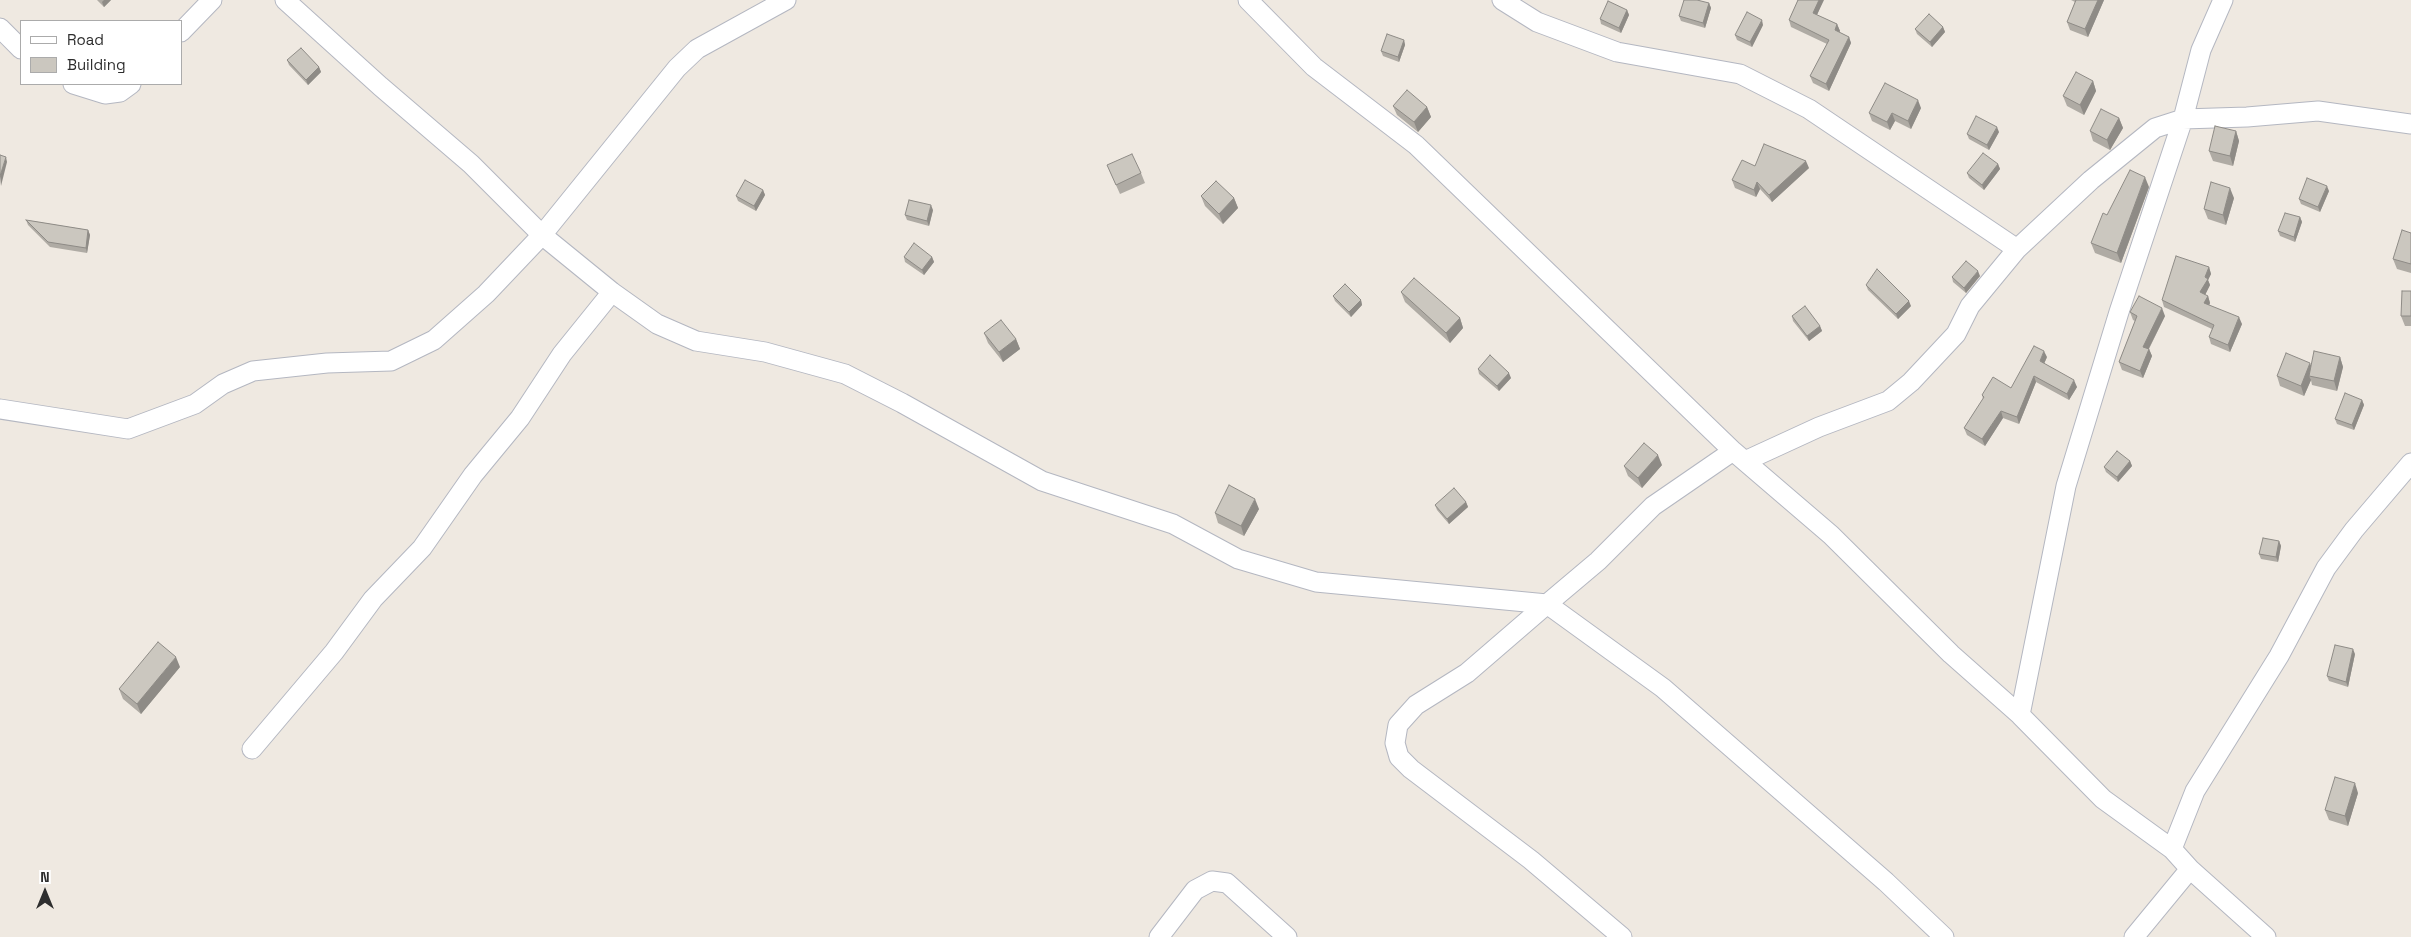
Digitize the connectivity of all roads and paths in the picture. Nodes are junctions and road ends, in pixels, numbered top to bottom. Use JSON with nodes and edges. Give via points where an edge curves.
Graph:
{"nodes":[{"id":1,"x":212,"y":0,"type":"edge"},
{"id":2,"x":285,"y":0,"type":"edge"},
{"id":3,"x":786,"y":0,"type":"edge"},
{"id":4,"x":1248,"y":0,"type":"edge"},
{"id":5,"x":1502,"y":0,"type":"edge"},
{"id":6,"x":2223,"y":0,"type":"edge"},
{"id":7,"x":0,"y":28,"type":"edge"},
{"id":8,"x":182,"y":31,"type":"edge"},
{"id":9,"x":20,"y":48,"type":"edge"},
{"id":10,"x":76,"y":85,"type":"edge"},
{"id":11,"x":130,"y":85,"type":"edge"},
{"id":12,"x":2183,"y":119,"type":"junction"},
{"id":13,"x":2411,"y":124,"type":"edge"},
{"id":14,"x":542,"y":235,"type":"junction"},
{"id":15,"x":2017,"y":249,"type":"junction"},
{"id":16,"x":612,"y":292,"type":"junction"},
{"id":17,"x":0,"y":409,"type":"edge"},
{"id":18,"x":1739,"y":456,"type":"junction"},
{"id":19,"x":2411,"y":463,"type":"edge"},
{"id":20,"x":1547,"y":604,"type":"junction"},
{"id":21,"x":2020,"y":715,"type":"junction"},
{"id":22,"x":252,"y":749,"type":"dead end"},
{"id":23,"x":2172,"y":849,"type":"junction"},
{"id":24,"x":2190,"y":869,"type":"junction"},
{"id":25,"x":1159,"y":937,"type":"edge"},
{"id":26,"x":1287,"y":937,"type":"edge"},
{"id":27,"x":1622,"y":937,"type":"edge"},
{"id":28,"x":1944,"y":937,"type":"edge"},
{"id":29,"x":2134,"y":937,"type":"edge"},
{"id":30,"x":2266,"y":937,"type":"edge"}],
"edges":[{"from":1,"to":8,"type":"street"},
{"from":2,"to":14,"type":"street","via":[[472,164]]},
{"from":3,"to":14,"type":"street","via":[[697,49],[677,68]]},
{"from":4,"to":18,"type":"street","via":[[1314,67],[1416,145]]},
{"from":5,"to":15,"type":"street","via":[[1537,22],[1617,52],[1740,74],[1809,109]]},
{"from":6,"to":12,"type":"street","via":[[2201,50]]},
{"from":7,"to":9,"type":"street"},
{"from":10,"to":11,"type":"street","via":[[105,94],[120,92]]},
{"from":12,"to":13,"type":"street","via":[[2318,110]]},
{"from":12,"to":15,"type":"street","via":[[2155,128],[2091,180]]},
{"from":12,"to":21,"type":"street","via":[[2066,486]]},
{"from":14,"to":16,"type":"street"},
{"from":14,"to":17,"type":"street","via":[[486,294],[434,340],[391,361],[328,363],[253,371],[223,384],[195,404],[128,429]]},
{"from":15,"to":18,"type":"street","via":[[1970,306],[1956,334],[1911,382],[1888,401]]},
{"from":16,"to":20,"type":"street","via":[[657,324],[696,341],[764,352],[845,374],[1042,481],[1173,524],[1238,559],[1316,582]]},
{"from":16,"to":22,"type":"street","via":[[562,354],[520,418],[473,475],[422,548],[373,599],[334,652]]},
{"from":18,"to":20,"type":"street","via":[[1653,506],[1598,561]]},
{"from":18,"to":21,"type":"street","via":[[1831,535],[1951,654]]},
{"from":19,"to":23,"type":"street","via":[[2326,568],[2279,656],[2195,791]]},
{"from":20,"to":27,"type":"street","via":[[1467,673],[1416,705],[1398,725],[1395,743],[1399,757],[1411,768],[1531,860]]},
{"from":20,"to":28,"type":"street","via":[[1663,688],[1886,882]]},
{"from":21,"to":23,"type":"street","via":[[2103,799]]},
{"from":23,"to":24,"type":"street"},
{"from":24,"to":29,"type":"street"},
{"from":24,"to":30,"type":"street"},
{"from":25,"to":26,"type":"street","via":[[1195,890],[1212,882],[1227,883]]}]}
